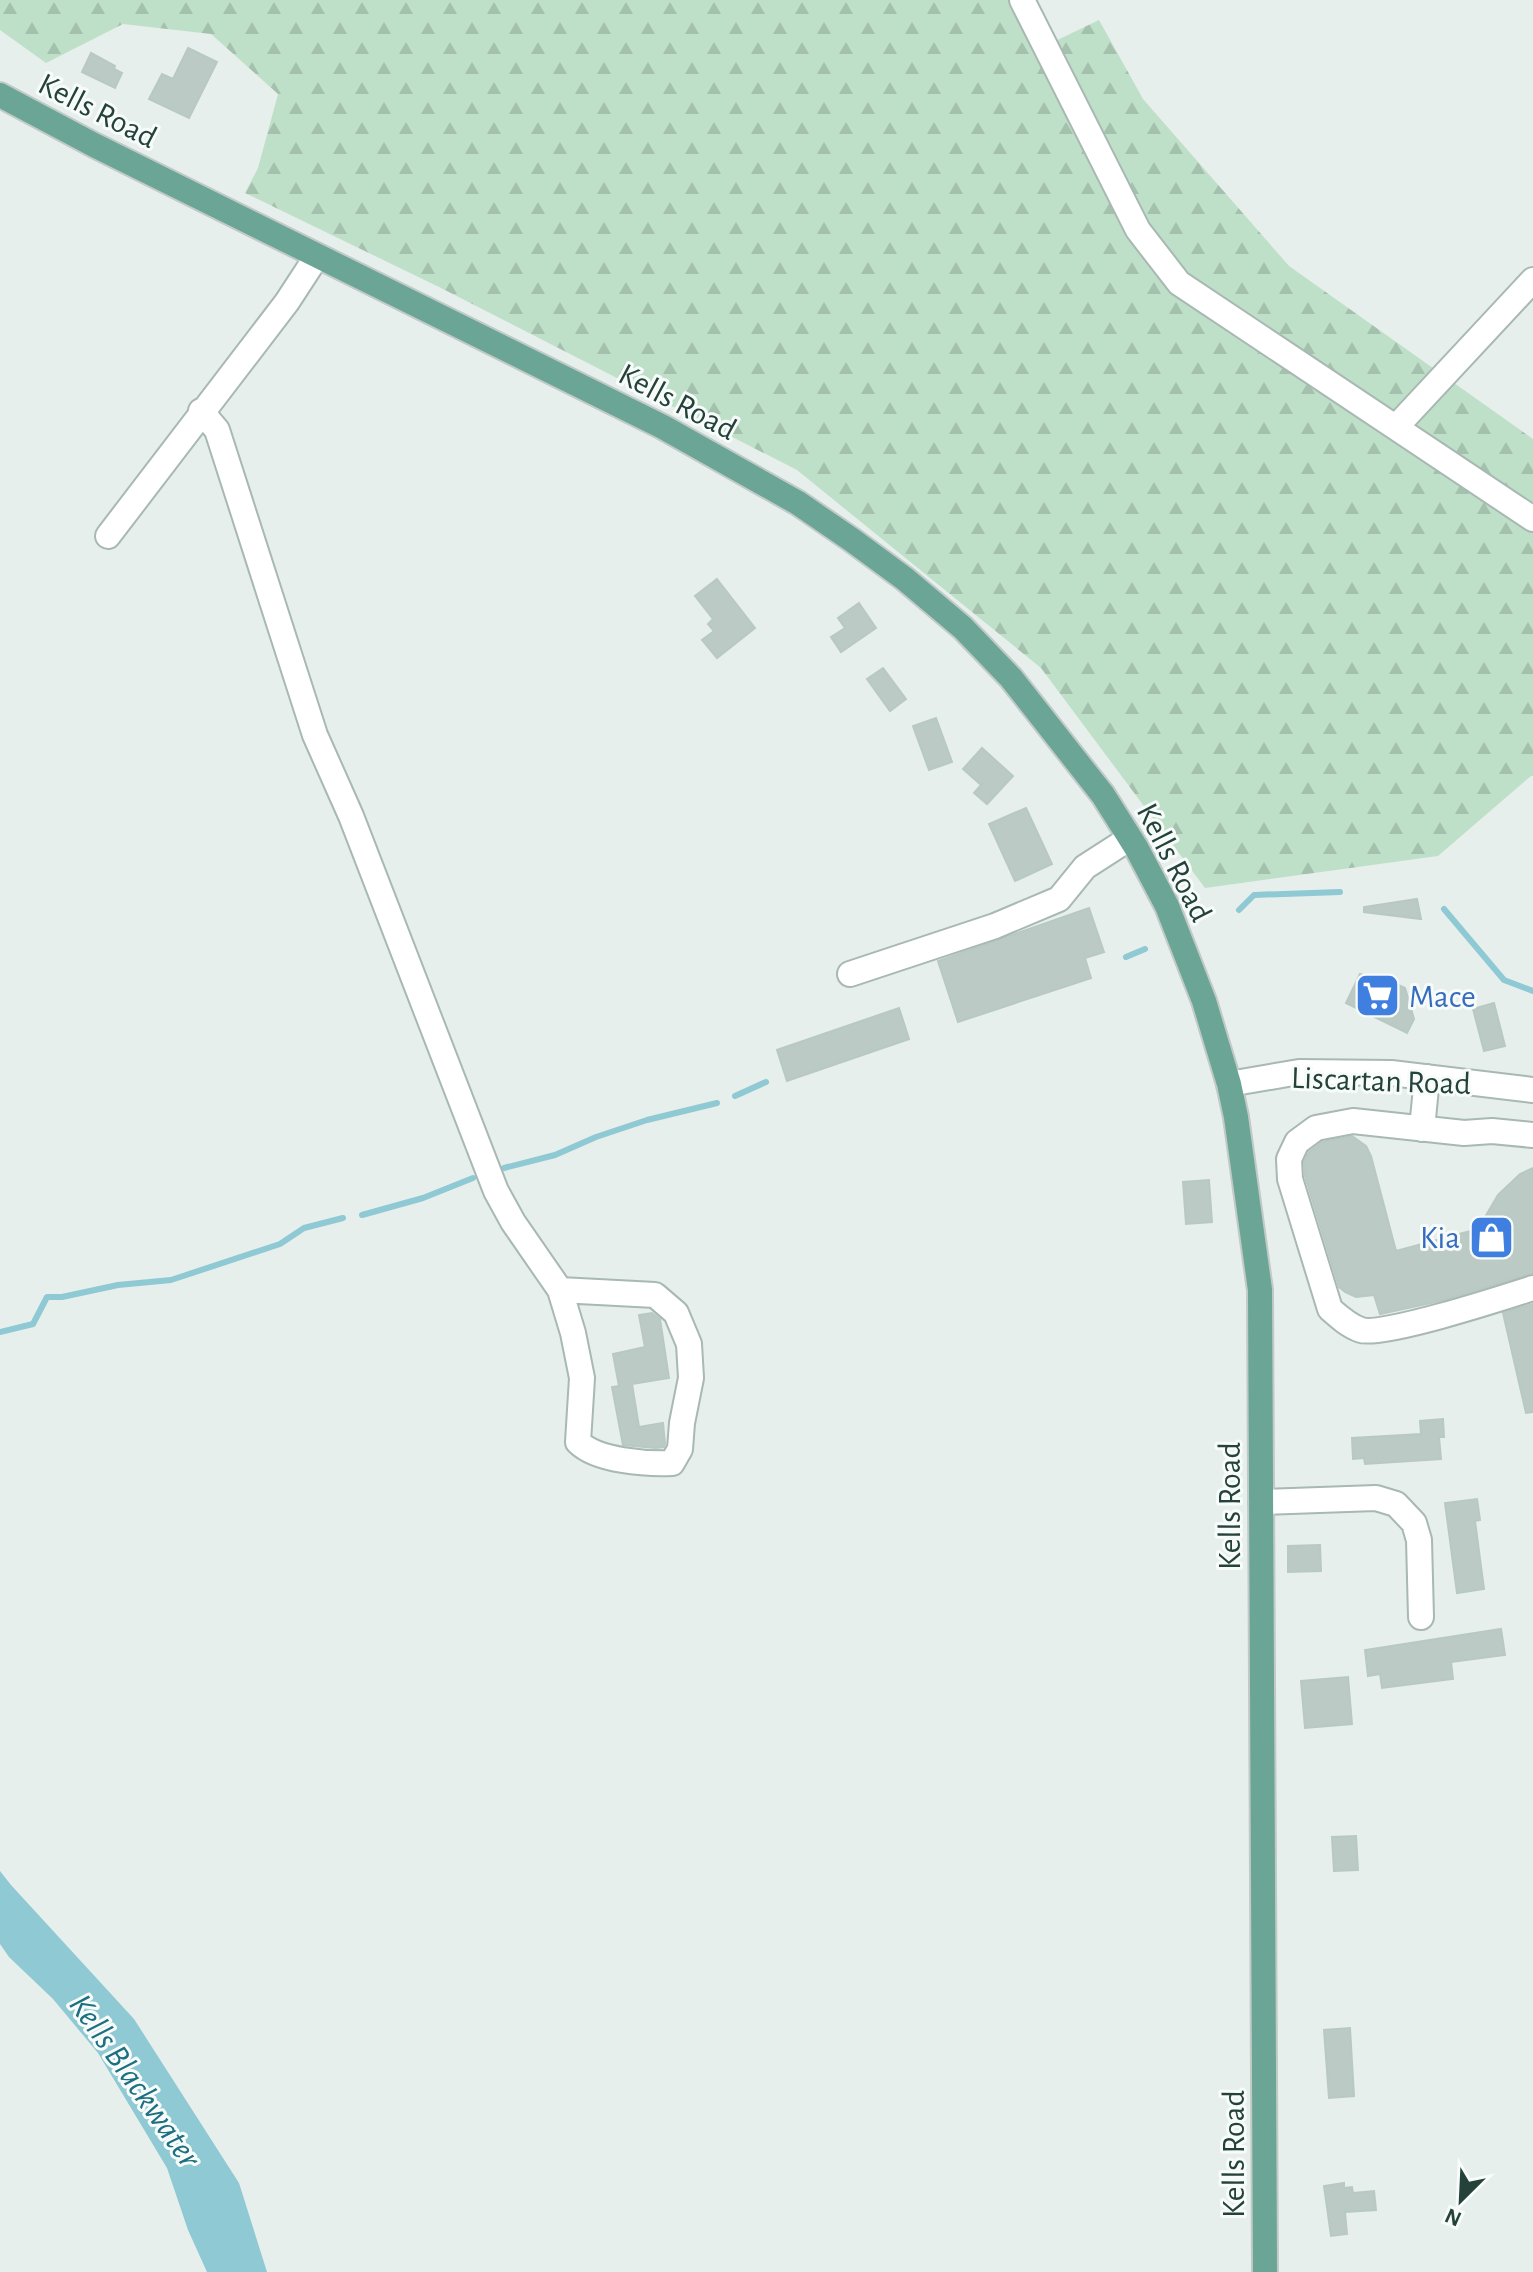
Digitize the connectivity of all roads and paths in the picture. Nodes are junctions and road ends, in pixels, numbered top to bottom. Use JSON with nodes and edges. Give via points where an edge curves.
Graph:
{"nodes":[{"id":1,"x":1022,"y":0,"type":"edge"},
{"id":2,"x":0,"y":95,"type":"edge"},
{"id":3,"x":317,"y":256,"type":"junction"},
{"id":4,"x":1533,"y":280,"type":"edge"},
{"id":5,"x":201,"y":411,"type":"junction"},
{"id":6,"x":1396,"y":427,"type":"junction"},
{"id":7,"x":1533,"y":519,"type":"edge"},
{"id":8,"x":108,"y":536,"type":"dead end"},
{"id":9,"x":1130,"y":838,"type":"junction"},
{"id":10,"x":850,"y":974,"type":"dead end"},
{"id":11,"x":1427,"y":1077,"type":"junction"},
{"id":12,"x":1229,"y":1084,"type":"junction"},
{"id":13,"x":1533,"y":1090,"type":"edge"},
{"id":14,"x":1422,"y":1129,"type":"junction"},
{"id":15,"x":1533,"y":1135,"type":"edge"},
{"id":16,"x":1533,"y":1288,"type":"edge"},
{"id":17,"x":560,"y":1290,"type":"junction"},
{"id":18,"x":1261,"y":1502,"type":"junction"},
{"id":19,"x":1421,"y":1617,"type":"dead end"},
{"id":20,"x":1265,"y":2272,"type":"edge"}],
"edges":[{"from":1,"to":6,"type":"street","via":[[1138,230],[1179,283]]},
{"from":2,"to":3,"type":"main road","name":"Kells Road"},
{"from":3,"to":5,"type":"street"},
{"from":3,"to":9,"type":"main road","name":"Kells Road","via":[[663,427],[798,503],[852,540],[963,628],[1011,678],[1087,773]]},
{"from":4,"to":6,"type":"street"},
{"from":5,"to":8,"type":"street"},
{"from":5,"to":17,"type":"street","via":[[217,430],[315,735],[496,1191]]},
{"from":6,"to":7,"type":"street"},
{"from":9,"to":10,"type":"street","via":[[1085,867],[1059,899]]},
{"from":9,"to":12,"type":"main road","name":"Kells Road","via":[[1167,906]]},
{"from":11,"to":12,"type":"street","name":"Liscartan Road","via":[[1299,1072]]},
{"from":11,"to":13,"type":"street","name":"Liscartan Road"},
{"from":11,"to":14,"type":"street"},
{"from":12,"to":18,"type":"main road","name":"Kells Road","via":[[1260,1290]]},
{"from":14,"to":15,"type":"street"},
{"from":14,"to":16,"type":"street","via":[[1353,1121],[1316,1128],[1297,1142],[1289,1159],[1290,1179],[1330,1309],[1364,1332]]},
{"from":17,"to":17,"type":"street","via":[[655,1295],[676,1313],[689,1344],[691,1378],[680,1449],[672,1463],[601,1455],[578,1442],[582,1378]]},
{"from":18,"to":19,"type":"street","via":[[1376,1498],[1396,1504],[1414,1523],[1419,1540]]},
{"from":18,"to":20,"type":"main road","name":"Kells Road"}]}
